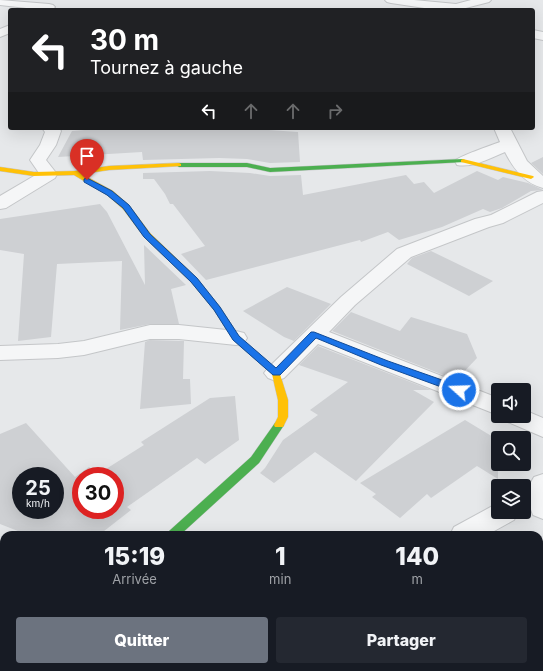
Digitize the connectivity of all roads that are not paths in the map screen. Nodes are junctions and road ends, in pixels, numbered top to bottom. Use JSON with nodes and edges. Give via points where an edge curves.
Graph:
{"nodes":[{"id":1,"x":391,"y":0,"type":"edge"},
{"id":2,"x":486,"y":0,"type":"edge"},
{"id":3,"x":0,"y":2,"type":"edge"},
{"id":4,"x":52,"y":3,"type":"edge"},
{"id":5,"x":454,"y":8,"type":"edge"},
{"id":6,"x":52,"y":130,"type":"edge"},
{"id":7,"x":503,"y":130,"type":"edge"},
{"id":8,"x":509,"y":144,"type":"junction"},
{"id":9,"x":463,"y":161,"type":"junction"},
{"id":10,"x":0,"y":169,"type":"edge"},
{"id":11,"x":49,"y":174,"type":"junction"},
{"id":12,"x":75,"y":174,"type":"junction"},
{"id":13,"x":537,"y":180,"type":"edge"},
{"id":14,"x":543,"y":196,"type":"edge"},
{"id":15,"x":0,"y":204,"type":"edge"},
{"id":16,"x":314,"y":334,"type":"junction"},
{"id":17,"x":236,"y":338,"type":"junction"},
{"id":18,"x":0,"y":353,"type":"edge"},
{"id":19,"x":276,"y":373,"type":"junction"},
{"id":20,"x":491,"y":404,"type":"edge"},
{"id":21,"x":531,"y":422,"type":"edge"},
{"id":22,"x":543,"y":428,"type":"edge"},
{"id":23,"x":492,"y":519,"type":"edge"},
{"id":24,"x":176,"y":531,"type":"edge"},
{"id":25,"x":471,"y":531,"type":"edge"}],
"edges":[{"from":1,"to":5,"type":"street"},
{"from":2,"to":5,"type":"street"},
{"from":3,"to":4,"type":"street"},
{"from":6,"to":11,"type":"street","via":[[48,145],[38,160]]},
{"from":7,"to":8,"type":"street"},
{"from":8,"to":9,"type":"street"},
{"from":8,"to":13,"type":"street","via":[[519,164]]},
{"from":9,"to":12,"type":"street","via":[[270,170],[247,165],[219,164],[109,168]]},
{"from":9,"to":13,"type":"street"},
{"from":10,"to":11,"type":"street"},
{"from":11,"to":12,"type":"street"},
{"from":11,"to":15,"type":"street"},
{"from":12,"to":17,"type":"street","via":[[110,193],[126,207],[147,236],[194,280]]},
{"from":14,"to":16,"type":"street","via":[[497,220],[482,223],[404,253]]},
{"from":16,"to":19,"type":"street"},
{"from":16,"to":20,"type":"street"},
{"from":17,"to":18,"type":"street","via":[[179,332],[150,332],[78,349]]},
{"from":17,"to":19,"type":"street"},
{"from":19,"to":24,"type":"street","via":[[283,400],[283,416],[276,430],[255,460]]},
{"from":21,"to":22,"type":"street"},
{"from":23,"to":25,"type":"street"}]}
